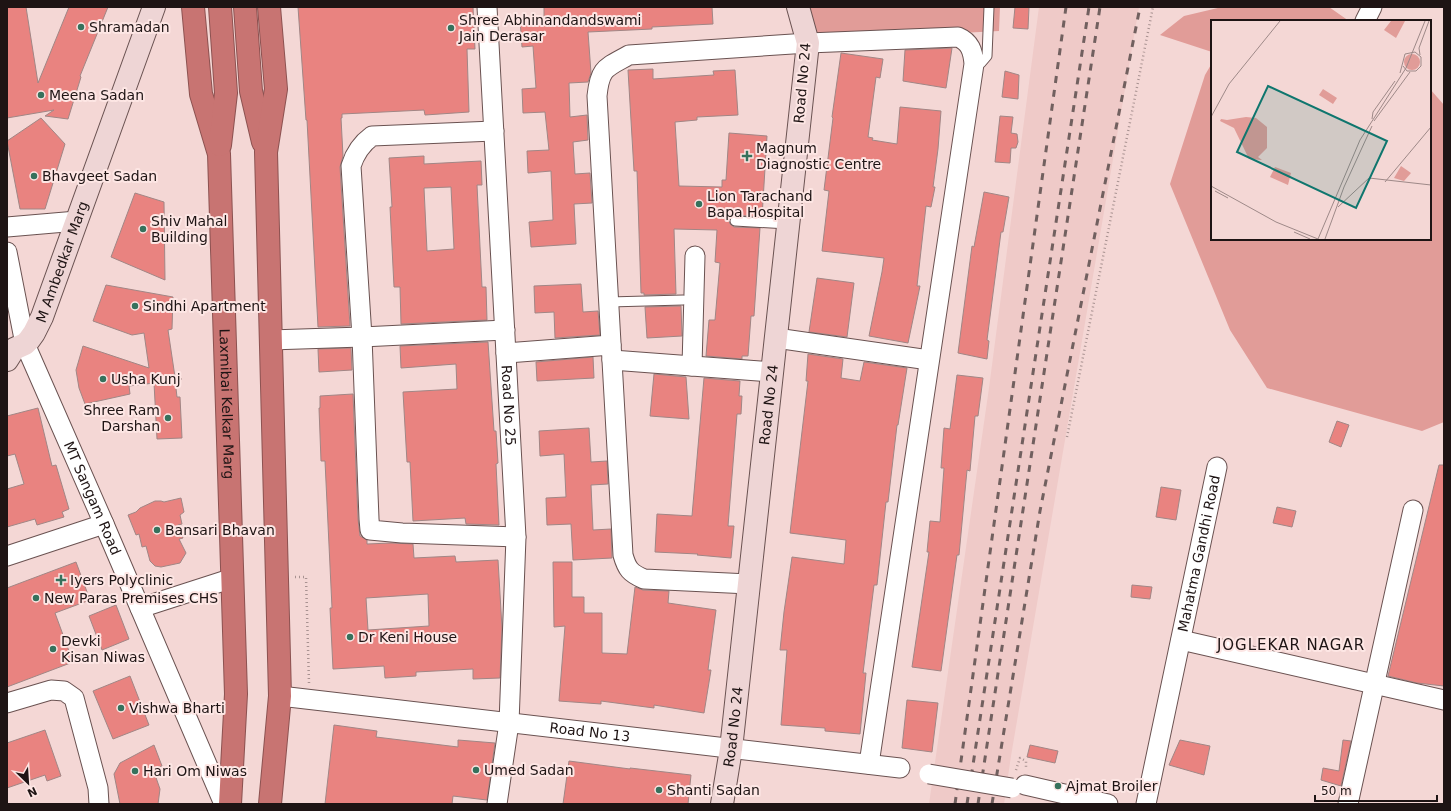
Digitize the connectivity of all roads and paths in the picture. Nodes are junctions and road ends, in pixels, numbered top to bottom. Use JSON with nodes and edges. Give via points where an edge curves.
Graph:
{"nodes":[{"id":1,"x":154,"y":7,"type":"edge"},
{"id":2,"x":193,"y":7,"type":"edge"},
{"id":3,"x":220,"y":7,"type":"edge"},
{"id":4,"x":245,"y":7,"type":"edge"},
{"id":5,"x":269,"y":7,"type":"edge"},
{"id":6,"x":487,"y":7,"type":"edge"},
{"id":7,"x":798,"y":7,"type":"edge"},
{"id":8,"x":989,"y":7,"type":"edge"},
{"id":9,"x":1153,"y":7,"type":"edge"},
{"id":10,"x":1372,"y":7,"type":"edge"},
{"id":11,"x":1366,"y":20,"type":"edge"},
{"id":12,"x":808,"y":43,"type":"junction"},
{"id":13,"x":974,"y":64,"type":"junction"},
{"id":14,"x":494,"y":131,"type":"junction"},
{"id":15,"x":266,"y":152,"type":"junction"},
{"id":16,"x":219,"y":154,"type":"junction"},
{"id":17,"x":77,"y":221,"type":"junction"},
{"id":18,"x":735,"y":221,"type":"dead end"},
{"id":19,"x":788,"y":224,"type":"junction"},
{"id":20,"x":7,"y":227,"type":"edge"},
{"id":21,"x":7,"y":252,"type":"edge"},
{"id":22,"x":695,"y":256,"type":"dead end"},
{"id":23,"x":683,"y":300,"type":"dead end"},
{"id":24,"x":609,"y":302,"type":"junction"},
{"id":25,"x":505,"y":330,"type":"junction"},
{"id":26,"x":362,"y":337,"type":"junction"},
{"id":27,"x":776,"y":338,"type":"junction"},
{"id":28,"x":270,"y":340,"type":"junction"},
{"id":29,"x":13,"y":350,"type":"edge"},
{"id":30,"x":611,"y":352,"type":"junction"},
{"id":31,"x":506,"y":353,"type":"junction"},
{"id":32,"x":929,"y":360,"type":"junction"},
{"id":33,"x":692,"y":366,"type":"junction"},
{"id":34,"x":772,"y":372,"type":"junction"},
{"id":35,"x":1067,"y":437,"type":"dead end"},
{"id":36,"x":1217,"y":467,"type":"dead end"},
{"id":37,"x":1413,"y":510,"type":"dead end"},
{"id":38,"x":104,"y":524,"type":"junction"},
{"id":39,"x":516,"y":536,"type":"junction"},
{"id":40,"x":7,"y":556,"type":"edge"},
{"id":41,"x":277,"y":577,"type":"junction"},
{"id":42,"x":233,"y":578,"type":"junction"},
{"id":43,"x":749,"y":584,"type":"junction"},
{"id":44,"x":140,"y":608,"type":"junction"},
{"id":45,"x":1181,"y":640,"type":"junction"},
{"id":46,"x":1375,"y":684,"type":"junction"},
{"id":47,"x":280,"y":696,"type":"junction"},
{"id":48,"x":310,"y":700,"type":"junction"},
{"id":49,"x":1444,"y":700,"type":"edge"},
{"id":50,"x":7,"y":703,"type":"edge"},
{"id":51,"x":508,"y":723,"type":"junction"},
{"id":52,"x":731,"y":749,"type":"junction"},
{"id":53,"x":869,"y":764,"type":"junction"},
{"id":54,"x":900,"y":768,"type":"dead end"},
{"id":55,"x":929,"y":774,"type":"dead end"},
{"id":56,"x":99,"y":804,"type":"edge"},
{"id":57,"x":224,"y":804,"type":"edge"},
{"id":58,"x":230,"y":804,"type":"edge"},
{"id":59,"x":270,"y":804,"type":"edge"},
{"id":60,"x":497,"y":804,"type":"edge"},
{"id":61,"x":722,"y":804,"type":"edge"},
{"id":62,"x":1108,"y":804,"type":"edge"},
{"id":63,"x":1146,"y":804,"type":"edge"},
{"id":64,"x":1348,"y":804,"type":"edge"}],
"edges":[{"from":1,"to":17,"type":"street","name":"M Ambedkar Marg"},
{"from":2,"to":16,"type":"highway","name":"Laxmibai Kelkar Marg","via":[[201,94]]},
{"from":3,"to":16,"type":"highway","via":[[226,93]]},
{"from":4,"to":15,"type":"highway","via":[[251,91]]},
{"from":5,"to":15,"type":"highway","via":[[276,89]]},
{"from":6,"to":14,"type":"street","name":"Road No 25"},
{"from":7,"to":12,"type":"street","name":"Road No 24"},
{"from":8,"to":13,"type":"lane","via":[[987,56],[981,63]]},
{"from":9,"to":35,"type":"path"},
{"from":10,"to":11,"type":"street"},
{"from":12,"to":13,"type":"street","via":[[958,37],[965,40],[973,52]]},
{"from":12,"to":19,"type":"street","name":"Road No 24"},
{"from":12,"to":24,"type":"street","via":[[629,55],[604,70],[598,82],[597,96]]},
{"from":13,"to":32,"type":"street"},
{"from":14,"to":25,"type":"street","name":"Road No 25"},
{"from":14,"to":26,"type":"street","via":[[372,136],[355,155],[351,166]]},
{"from":15,"to":28,"type":"highway"},
{"from":16,"to":42,"type":"highway","name":"Laxmibai Kelkar Marg"},
{"from":17,"to":20,"type":"street"},
{"from":17,"to":29,"type":"street","name":"M Ambedkar Marg","via":[[42,317],[34,333]]},
{"from":18,"to":19,"type":"lane"},
{"from":19,"to":27,"type":"street","name":"Road No 24"},
{"from":21,"to":29,"type":"street","name":"MT Sangam Road"},
{"from":22,"to":33,"type":"street"},
{"from":23,"to":24,"type":"lane"},
{"from":24,"to":30,"type":"street"},
{"from":25,"to":26,"type":"street"},
{"from":25,"to":31,"type":"street","name":"Road No 25"},
{"from":26,"to":28,"type":"street"},
{"from":26,"to":39,"type":"street","via":[[370,530]]},
{"from":27,"to":32,"type":"street"},
{"from":27,"to":34,"type":"street","name":"Road No 24"},
{"from":28,"to":41,"type":"highway"},
{"from":29,"to":38,"type":"street","name":"MT Sangam Road"},
{"from":30,"to":31,"type":"street"},
{"from":30,"to":33,"type":"street"},
{"from":30,"to":43,"type":"street","via":[[622,555],[626,567],[635,575],[644,578]]},
{"from":31,"to":39,"type":"street","name":"Road No 25"},
{"from":32,"to":53,"type":"street"},
{"from":33,"to":34,"type":"street"},
{"from":34,"to":43,"type":"street","name":"Road No 24"},
{"from":36,"to":45,"type":"street","name":"Mahatma Gandhi Road"},
{"from":37,"to":46,"type":"street"},
{"from":38,"to":40,"type":"street"},
{"from":38,"to":44,"type":"street","name":"MT Sangam Road"},
{"from":39,"to":51,"type":"street","name":"Road No 25"},
{"from":41,"to":47,"type":"highway"},
{"from":41,"to":48,"type":"path","via":[[306,577]]},
{"from":42,"to":44,"type":"street"},
{"from":42,"to":58,"type":"highway","name":"Laxmibai Kelkar Marg","via":[[236,694]]},
{"from":43,"to":52,"type":"street","name":"Road No 24"},
{"from":44,"to":57,"type":"street","name":"MT Sangam Road"},
{"from":45,"to":46,"type":"street","name":"Mahatma Gandhi Road"},
{"from":45,"to":63,"type":"street","name":"Mahatma Gandhi Road"},
{"from":46,"to":49,"type":"street","name":"Mahatma Gandhi Road"},
{"from":46,"to":64,"type":"street"},
{"from":47,"to":48,"type":"street","name":"Road No 13"},
{"from":47,"to":59,"type":"highway"},
{"from":48,"to":51,"type":"street","name":"Road No 13"},
{"from":50,"to":56,"type":"street","via":[[51,690],[64,691],[74,698],[98,788]]},
{"from":51,"to":52,"type":"street","name":"Road No 13"},
{"from":51,"to":60,"type":"street","name":"Road No 25"},
{"from":52,"to":53,"type":"street","name":"Road No 13"},
{"from":52,"to":61,"type":"street","name":"Road No 24"},
{"from":53,"to":54,"type":"street","name":"Road No 13"},
{"from":55,"to":62,"type":"street","bridge":true}]}
